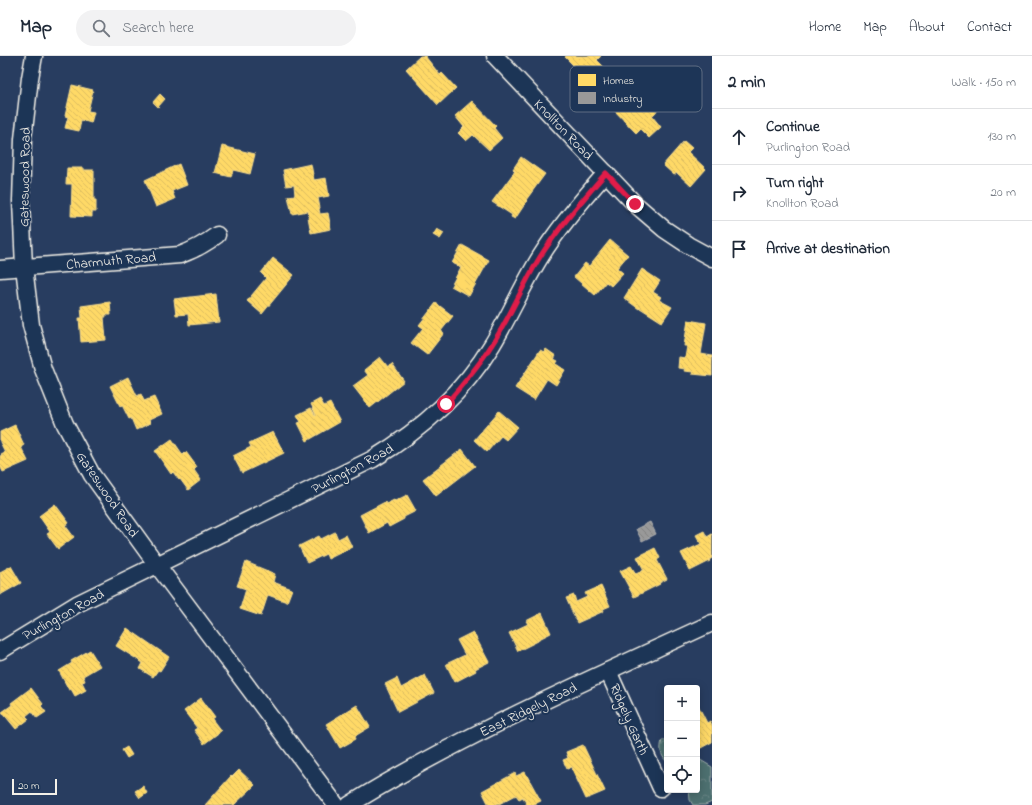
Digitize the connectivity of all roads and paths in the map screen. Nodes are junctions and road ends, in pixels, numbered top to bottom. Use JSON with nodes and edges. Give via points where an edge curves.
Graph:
{"nodes":[{"id":1,"x":34,"y":56,"type":"edge"},
{"id":2,"x":495,"y":56,"type":"edge"},
{"id":3,"x":606,"y":173,"type":"junction"},
{"id":4,"x":217,"y":235,"type":"dead end"},
{"id":5,"x":712,"y":258,"type":"edge"},
{"id":6,"x":24,"y":267,"type":"junction"},
{"id":7,"x":0,"y":269,"type":"edge"},
{"id":8,"x":157,"y":565,"type":"junction"},
{"id":9,"x":712,"y":623,"type":"edge"},
{"id":10,"x":0,"y":651,"type":"edge"},
{"id":11,"x":608,"y":671,"type":"junction"},
{"id":12,"x":661,"y":788,"type":"dead end"},
{"id":13,"x":336,"y":805,"type":"edge"},
{"id":14,"x":349,"y":805,"type":"edge"}],
"edges":[{"from":1,"to":6,"type":"street","name":"Gateswood Road","via":[[23,139],[21,201]]},
{"from":2,"to":3,"type":"street","name":"Knollton Road"},
{"from":3,"to":5,"type":"street","name":"Knollton Road","via":[[635,204],[664,229]]},
{"from":3,"to":8,"type":"street","name":"Purlington Road","via":[[576,206],[539,258],[492,345],[469,377],[446,404],[422,426],[373,459]]},
{"from":4,"to":6,"type":"street","name":"Charmuth Road","via":[[206,244],[180,255]]},
{"from":6,"to":7,"type":"street","name":"Charmuth Road"},
{"from":6,"to":8,"type":"street","name":"Gateswood Road","via":[[31,325],[43,369],[65,424],[92,475]]},
{"from":8,"to":10,"type":"street","name":"Purlington Road","via":[[77,604]]},
{"from":8,"to":13,"type":"street","name":"Gateswood Road"},
{"from":9,"to":11,"type":"street","name":"East Ridgely Road"},
{"from":11,"to":12,"type":"street","name":"Ridgely Garth"},
{"from":11,"to":14,"type":"street","name":"East Ridgely Road","via":[[469,738]]}]}
